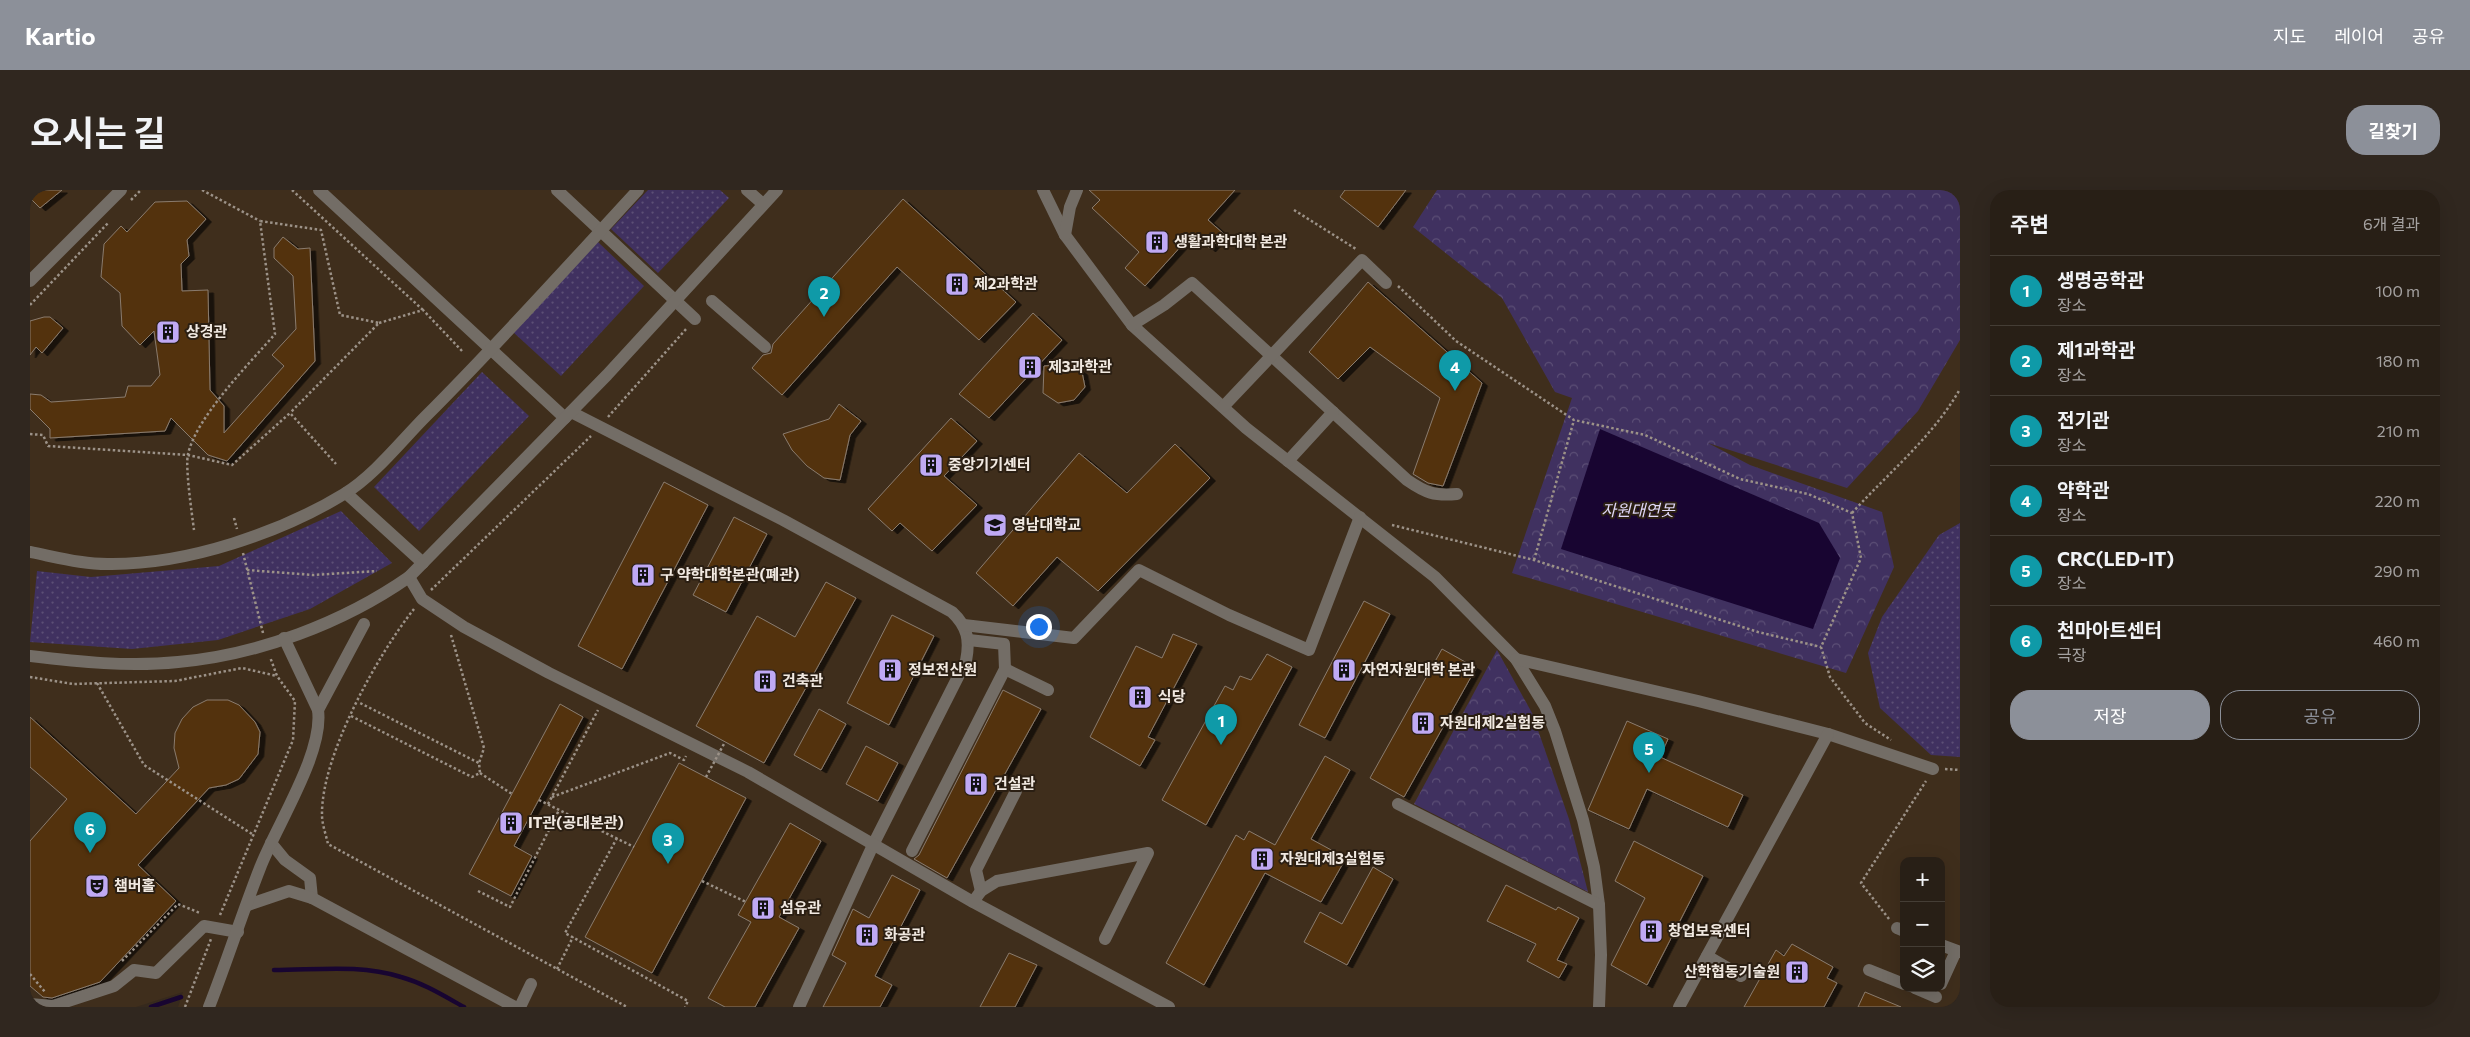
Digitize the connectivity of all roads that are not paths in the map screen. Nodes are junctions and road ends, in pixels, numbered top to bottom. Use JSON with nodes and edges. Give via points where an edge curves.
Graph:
{"nodes":[{"id":1,"x":121,"y":190,"type":"edge"},
{"id":2,"x":319,"y":190,"type":"edge"},
{"id":3,"x":557,"y":190,"type":"edge"},
{"id":4,"x":638,"y":190,"type":"edge"},
{"id":5,"x":747,"y":190,"type":"edge"},
{"id":6,"x":777,"y":190,"type":"edge"},
{"id":7,"x":1043,"y":190,"type":"edge"},
{"id":8,"x":1076,"y":190,"type":"edge"},
{"id":9,"x":763,"y":204,"type":"junction"},
{"id":10,"x":601,"y":230,"type":"junction"},
{"id":11,"x":1065,"y":235,"type":"junction"},
{"id":12,"x":32,"y":275,"type":"edge"},
{"id":13,"x":1388,"y":282,"type":"road end"},
{"id":14,"x":675,"y":299,"type":"junction"},
{"id":15,"x":712,"y":301,"type":"dead end"},
{"id":16,"x":695,"y":319,"type":"road end"},
{"id":17,"x":1132,"y":325,"type":"junction"},
{"id":18,"x":765,"y":347,"type":"dead end"},
{"id":19,"x":492,"y":350,"type":"junction"},
{"id":20,"x":1271,"y":358,"type":"junction"},
{"id":21,"x":1223,"y":406,"type":"junction"},
{"id":22,"x":1333,"y":412,"type":"junction"},
{"id":23,"x":568,"y":415,"type":"junction"},
{"id":24,"x":1288,"y":461,"type":"junction"},
{"id":25,"x":346,"y":493,"type":"junction"},
{"id":26,"x":1457,"y":494,"type":"dead end"},
{"id":27,"x":1360,"y":518,"type":"junction"},
{"id":28,"x":30,"y":552,"type":"edge"},
{"id":29,"x":423,"y":563,"type":"junction"},
{"id":30,"x":409,"y":577,"type":"junction"},
{"id":31,"x":364,"y":624,"type":"dead end"},
{"id":32,"x":964,"y":625,"type":"junction"},
{"id":33,"x":284,"y":638,"type":"junction"},
{"id":34,"x":969,"y":640,"type":"junction"},
{"id":35,"x":30,"y":656,"type":"edge"},
{"id":36,"x":1516,"y":659,"type":"junction"},
{"id":37,"x":1005,"y":670,"type":"junction"},
{"id":38,"x":1048,"y":690,"type":"dead end"},
{"id":39,"x":318,"y":710,"type":"junction"},
{"id":40,"x":1828,"y":734,"type":"junction"},
{"id":41,"x":1934,"y":769,"type":"road end"},
{"id":42,"x":1016,"y":791,"type":"dead end"},
{"id":43,"x":1398,"y":804,"type":"dead end"},
{"id":44,"x":271,"y":843,"type":"junction"},
{"id":45,"x":873,"y":844,"type":"junction"},
{"id":46,"x":912,"y":851,"type":"dead end"},
{"id":47,"x":981,"y":891,"type":"junction"},
{"id":48,"x":312,"y":898,"type":"junction"},
{"id":49,"x":973,"y":902,"type":"junction"},
{"id":50,"x":248,"y":905,"type":"junction"},
{"id":51,"x":1599,"y":905,"type":"junction"},
{"id":52,"x":238,"y":932,"type":"junction"},
{"id":53,"x":1105,"y":939,"type":"dead end"},
{"id":54,"x":1945,"y":947,"type":"edge"},
{"id":55,"x":1958,"y":952,"type":"edge"},
{"id":56,"x":1707,"y":956,"type":"junction"},
{"id":57,"x":1869,"y":970,"type":"dead end"},
{"id":58,"x":1741,"y":976,"type":"dead end"},
{"id":59,"x":1945,"y":976,"type":"edge"},
{"id":60,"x":1900,"y":982,"type":"edge"},
{"id":61,"x":531,"y":984,"type":"dead end"},
{"id":62,"x":30,"y":1004,"type":"edge"},
{"id":63,"x":209,"y":1007,"type":"edge"},
{"id":64,"x":515,"y":1007,"type":"edge"},
{"id":65,"x":520,"y":1007,"type":"edge"},
{"id":66,"x":799,"y":1007,"type":"edge"},
{"id":67,"x":1169,"y":1007,"type":"edge"},
{"id":68,"x":1599,"y":1007,"type":"edge"},
{"id":69,"x":1679,"y":1007,"type":"edge"}],
"edges":[{"from":1,"to":12,"type":"street"},
{"from":2,"to":19,"type":"street"},
{"from":3,"to":10,"type":"street"},
{"from":4,"to":10,"type":"street"},
{"from":5,"to":9,"type":"street"},
{"from":6,"to":9,"type":"street"},
{"from":7,"to":11,"type":"street"},
{"from":8,"to":11,"type":"street"},
{"from":9,"to":14,"type":"street"},
{"from":10,"to":14,"type":"street"},
{"from":10,"to":19,"type":"street"},
{"from":11,"to":17,"type":"street"},
{"from":13,"to":20,"type":"street","via":[[1362,260]]},
{"from":14,"to":16,"type":"street"},
{"from":14,"to":23,"type":"street"},
{"from":15,"to":18,"type":"street"},
{"from":17,"to":20,"type":"street","via":[[1192,283]]},
{"from":17,"to":21,"type":"street"},
{"from":19,"to":23,"type":"street"},
{"from":19,"to":25,"type":"street"},
{"from":20,"to":21,"type":"street"},
{"from":20,"to":22,"type":"street"},
{"from":21,"to":24,"type":"street"},
{"from":22,"to":24,"type":"street"},
{"from":22,"to":26,"type":"street","via":[[1423,491],[1439,496]]},
{"from":23,"to":29,"type":"street"},
{"from":23,"to":32,"type":"street","via":[[601,427],[809,534],[952,612]]},
{"from":24,"to":27,"type":"street"},
{"from":25,"to":28,"type":"street","via":[[240,543],[161,559],[112,565]]},
{"from":25,"to":29,"type":"street"},
{"from":27,"to":32,"type":"street","via":[[1309,650],[1139,570],[1074,638]]},
{"from":27,"to":36,"type":"street","via":[[1435,577]]},
{"from":29,"to":30,"type":"street"},
{"from":30,"to":33,"type":"street","via":[[358,608]]},
{"from":30,"to":45,"type":"street","via":[[422,600],[464,627],[748,772]]},
{"from":31,"to":39,"type":"street"},
{"from":32,"to":34,"type":"street"},
{"from":33,"to":35,"type":"street","via":[[208,659],[177,662],[132,664]]},
{"from":33,"to":39,"type":"street"},
{"from":34,"to":37,"type":"street","via":[[1004,644]]},
{"from":34,"to":45,"type":"street","via":[[966,662]]},
{"from":36,"to":40,"type":"street"},
{"from":36,"to":51,"type":"street","via":[[1545,706],[1556,731],[1594,868]]},
{"from":37,"to":38,"type":"street"},
{"from":37,"to":46,"type":"street"},
{"from":39,"to":44,"type":"street","via":[[320,721],[309,759]]},
{"from":40,"to":41,"type":"street"},
{"from":40,"to":56,"type":"street"},
{"from":42,"to":47,"type":"street","via":[[976,870]]},
{"from":43,"to":51,"type":"street"},
{"from":44,"to":48,"type":"street","via":[[285,860],[310,878]]},
{"from":44,"to":50,"type":"street"},
{"from":45,"to":49,"type":"street"},
{"from":45,"to":66,"type":"street"},
{"from":47,"to":49,"type":"street"},
{"from":47,"to":53,"type":"street","via":[[997,881],[1148,853]]},
{"from":48,"to":50,"type":"street","via":[[289,890]]},
{"from":48,"to":64,"type":"street"},
{"from":49,"to":67,"type":"street"},
{"from":50,"to":52,"type":"street"},
{"from":51,"to":68,"type":"street"},
{"from":52,"to":62,"type":"street","via":[[204,926],[156,973],[134,970],[114,986],[53,1006]]},
{"from":52,"to":63,"type":"street"},
{"from":54,"to":55,"type":"street"},
{"from":55,"to":59,"type":"street"},
{"from":56,"to":58,"type":"street"},
{"from":56,"to":69,"type":"street"},
{"from":57,"to":60,"type":"street"},
{"from":61,"to":65,"type":"street"}]}
